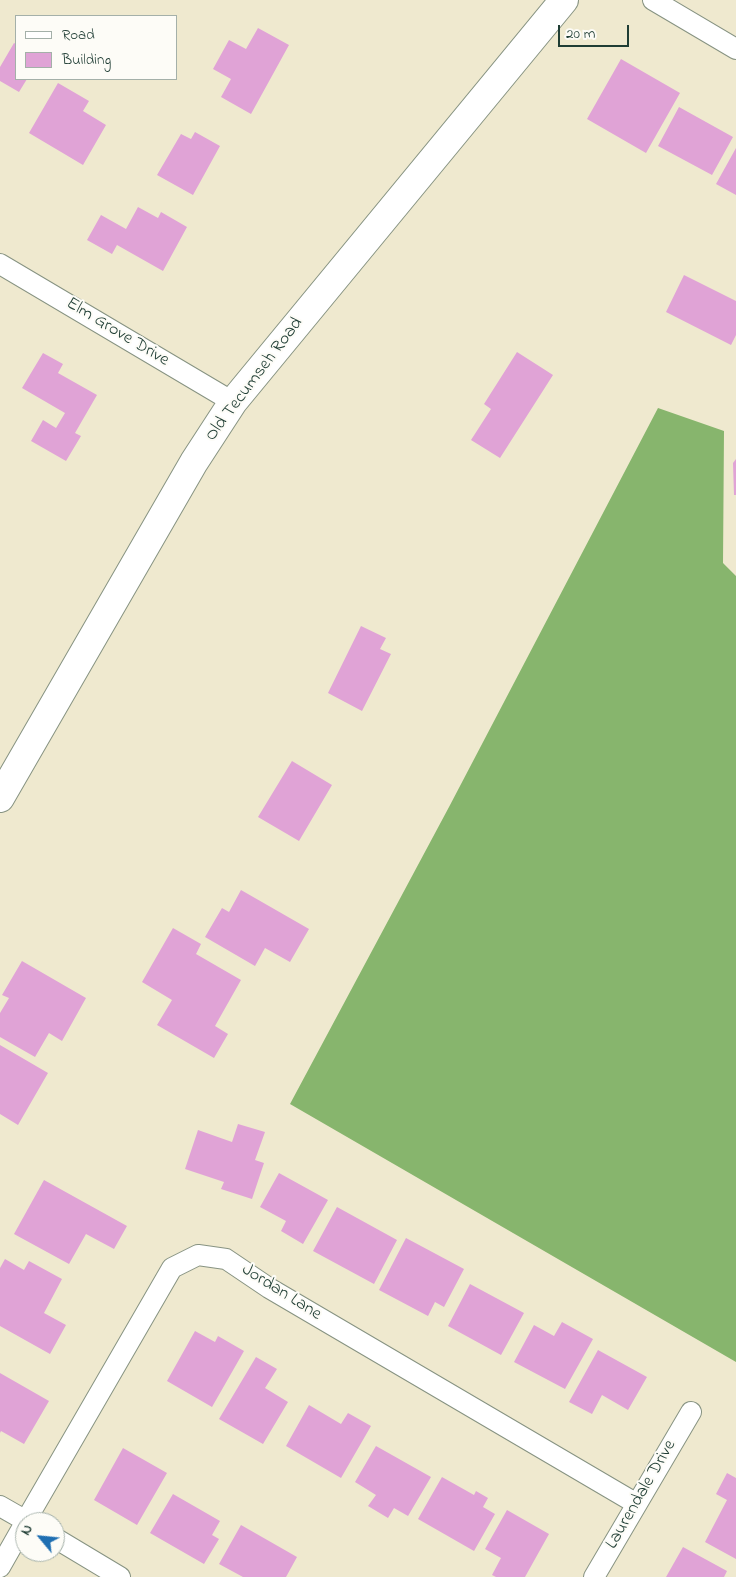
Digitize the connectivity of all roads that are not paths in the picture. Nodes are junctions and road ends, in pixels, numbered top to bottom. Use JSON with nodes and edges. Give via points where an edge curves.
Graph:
{"nodes":[{"id":1,"x":564,"y":0,"type":"edge"},
{"id":2,"x":653,"y":0,"type":"edge"},
{"id":3,"x":736,"y":50,"type":"edge"},
{"id":4,"x":0,"y":264,"type":"edge"},
{"id":5,"x":234,"y":402,"type":"junction"},
{"id":6,"x":0,"y":798,"type":"edge"},
{"id":7,"x":690,"y":1412,"type":"dead end"},
{"id":8,"x":637,"y":1504,"type":"junction"},
{"id":9,"x":0,"y":1506,"type":"edge"},
{"id":10,"x":32,"y":1512,"type":"edge"},
{"id":11,"x":15,"y":1515,"type":"edge"},
{"id":12,"x":15,"y":1541,"type":"edge"},
{"id":13,"x":65,"y":1544,"type":"edge"},
{"id":14,"x":0,"y":1567,"type":"edge"},
{"id":15,"x":120,"y":1577,"type":"edge"},
{"id":16,"x":594,"y":1577,"type":"edge"}],
"edges":[{"from":1,"to":5,"type":"main road","name":"Old Tecumseh Road"},
{"from":2,"to":3,"type":"street"},
{"from":4,"to":5,"type":"street","name":"Elm Grove Drive"},
{"from":5,"to":6,"type":"main road","name":"Old Tecumseh Road","via":[[194,462]]},
{"from":7,"to":8,"type":"street","name":"Laurendale Drive"},
{"from":8,"to":10,"type":"street","name":"Jordan Lane","via":[[269,1288],[226,1259],[198,1255],[172,1268]]},
{"from":8,"to":16,"type":"street","name":"Laurendale Drive"},
{"from":9,"to":11,"type":"street"},
{"from":12,"to":14,"type":"street","name":"Jordan Lane"},
{"from":13,"to":15,"type":"street"}]}
